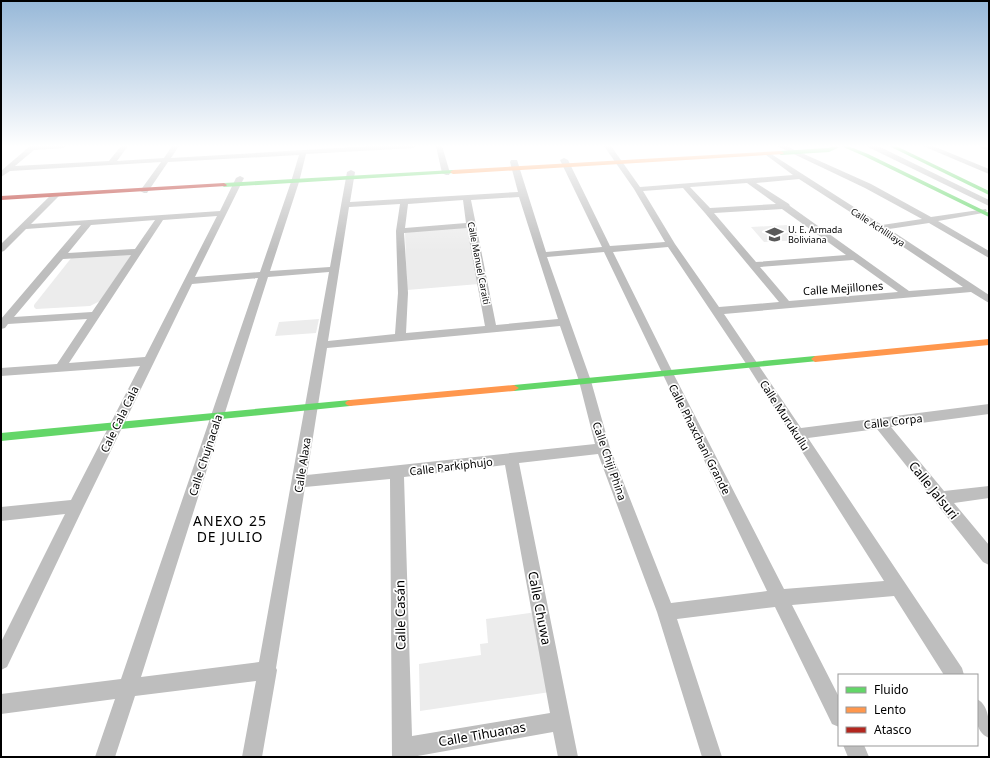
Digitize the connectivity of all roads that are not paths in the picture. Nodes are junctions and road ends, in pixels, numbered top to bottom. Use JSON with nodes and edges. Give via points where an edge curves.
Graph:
{"nodes":[{"id":1,"x":150,"y":181,"type":"edge"},
{"id":2,"x":248,"y":181,"type":"edge"},
{"id":3,"x":295,"y":181,"type":"edge"},
{"id":4,"x":349,"y":181,"type":"edge"},
{"id":5,"x":519,"y":181,"type":"edge"},
{"id":6,"x":575,"y":181,"type":"edge"},
{"id":7,"x":632,"y":181,"type":"edge"},
{"id":8,"x":743,"y":181,"type":"edge"},
{"id":9,"x":748,"y":181,"type":"edge"},
{"id":10,"x":807,"y":181,"type":"edge"},
{"id":11,"x":857,"y":181,"type":"edge"},
{"id":12,"x":921,"y":181,"type":"edge"},
{"id":13,"x":965,"y":181,"type":"edge"},
{"id":14,"x":239,"y":182,"type":"junction"},
{"id":15,"x":684,"y":186,"type":"junction"},
{"id":16,"x":146,"y":187,"type":"junction"},
{"id":17,"x":638,"y":189,"type":"junction"},
{"id":18,"x":2,"y":193,"type":"edge"},
{"id":19,"x":989,"y":193,"type":"edge"},
{"id":20,"x":522,"y":194,"type":"junction"},
{"id":21,"x":55,"y":196,"type":"junction"},
{"id":22,"x":467,"y":198,"type":"junction"},
{"id":23,"x":404,"y":201,"type":"junction"},
{"id":24,"x":345,"y":205,"type":"junction"},
{"id":25,"x":786,"y":206,"type":"junction"},
{"id":26,"x":708,"y":211,"type":"junction"},
{"id":27,"x":222,"y":213,"type":"junction"},
{"id":28,"x":986,"y":213,"type":"edge"},
{"id":29,"x":161,"y":217,"type":"junction"},
{"id":30,"x":932,"y":221,"type":"junction"},
{"id":31,"x":89,"y":222,"type":"junction"},
{"id":32,"x":471,"y":225,"type":"junction"},
{"id":33,"x":23,"y":227,"type":"junction"},
{"id":34,"x":881,"y":228,"type":"junction"},
{"id":35,"x":400,"y":231,"type":"junction"},
{"id":36,"x":672,"y":244,"type":"junction"},
{"id":37,"x":1,"y":249,"type":"edge"},
{"id":38,"x":608,"y":250,"type":"junction"},
{"id":39,"x":138,"y":252,"type":"junction"},
{"id":40,"x":989,"y":255,"type":"edge"},
{"id":41,"x":60,"y":256,"type":"junction"},
{"id":42,"x":542,"y":256,"type":"junction"},
{"id":43,"x":855,"y":257,"type":"junction"},
{"id":44,"x":752,"y":265,"type":"junction"},
{"id":45,"x":336,"y":269,"type":"junction"},
{"id":46,"x":263,"y":275,"type":"junction"},
{"id":47,"x":188,"y":281,"type":"junction"},
{"id":48,"x":973,"y":289,"type":"junction"},
{"id":49,"x":908,"y":295,"type":"junction"},
{"id":50,"x":989,"y":300,"type":"edge"},
{"id":51,"x":786,"y":304,"type":"junction"},
{"id":52,"x":715,"y":311,"type":"junction"},
{"id":53,"x":95,"y":315,"type":"junction"},
{"id":54,"x":564,"y":322,"type":"junction"},
{"id":55,"x":3,"y":324,"type":"edge"},
{"id":56,"x":491,"y":329,"type":"junction"},
{"id":57,"x":400,"y":337,"type":"junction"},
{"id":58,"x":989,"y":342,"type":"edge"},
{"id":59,"x":322,"y":345,"type":"junction"},
{"id":60,"x":148,"y":361,"type":"junction"},
{"id":61,"x":753,"y":366,"type":"junction"},
{"id":62,"x":60,"y":368,"type":"junction"},
{"id":63,"x":1,"y":372,"type":"edge"},
{"id":64,"x":667,"y":373,"type":"junction"},
{"id":65,"x":585,"y":381,"type":"junction"},
{"id":66,"x":312,"y":407,"type":"junction"},
{"id":67,"x":989,"y":409,"type":"edge"},
{"id":68,"x":217,"y":416,"type":"junction"},
{"id":69,"x":880,"y":423,"type":"junction"},
{"id":70,"x":116,"y":426,"type":"junction"},
{"id":71,"x":798,"y":434,"type":"junction"},
{"id":72,"x":1,"y":437,"type":"edge"},
{"id":73,"x":603,"y":448,"type":"junction"},
{"id":74,"x":511,"y":459,"type":"junction"},
{"id":75,"x":397,"y":472,"type":"junction"},
{"id":76,"x":299,"y":482,"type":"junction"},
{"id":77,"x":989,"y":492,"type":"edge"},
{"id":78,"x":940,"y":498,"type":"junction"},
{"id":79,"x":76,"y":506,"type":"junction"},
{"id":80,"x":1,"y":514,"type":"edge"},
{"id":81,"x":989,"y":557,"type":"edge"},
{"id":82,"x":898,"y":588,"type":"junction"},
{"id":83,"x":781,"y":598,"type":"junction"},
{"id":84,"x":666,"y":612,"type":"junction"},
{"id":85,"x":1,"y":661,"type":"edge"},
{"id":86,"x":268,"y":670,"type":"junction"},
{"id":87,"x":954,"y":674,"type":"edge"},
{"id":88,"x":127,"y":689,"type":"junction"},
{"id":89,"x":1,"y":704,"type":"edge"},
{"id":90,"x":978,"y":711,"type":"edge"},
{"id":91,"x":838,"y":715,"type":"edge"},
{"id":92,"x":562,"y":721,"type":"junction"},
{"id":93,"x":989,"y":728,"type":"edge"},
{"id":94,"x":854,"y":746,"type":"edge"},
{"id":95,"x":402,"y":753,"type":"edge"},
{"id":96,"x":105,"y":757,"type":"edge"},
{"id":97,"x":252,"y":757,"type":"edge"},
{"id":98,"x":568,"y":757,"type":"edge"},
{"id":99,"x":712,"y":757,"type":"edge"},
{"id":100,"x":859,"y":757,"type":"edge"}],
"edges":[{"from":1,"to":16,"type":"street"},
{"from":2,"to":14,"type":"street"},
{"from":3,"to":46,"type":"street","name":"Calle Chujnacala"},
{"from":4,"to":24,"type":"street","name":"Calle Alaxa"},
{"from":5,"to":20,"type":"street","name":"Calle Chiji Phina"},
{"from":6,"to":38,"type":"street","name":"Calle Phaxchani Grande"},
{"from":7,"to":17,"type":"street","name":"Calle Murukullu"},
{"from":8,"to":15,"type":"street"},
{"from":9,"to":25,"type":"street"},
{"from":10,"to":34,"type":"street","name":"Calle Achililaya"},
{"from":11,"to":30,"type":"street"},
{"from":12,"to":28,"type":"street"},
{"from":13,"to":19,"type":"street"},
{"from":14,"to":16,"type":"street"},
{"from":14,"to":27,"type":"street","name":"Cale Cala Cala"},
{"from":15,"to":17,"type":"street"},
{"from":15,"to":26,"type":"street"},
{"from":16,"to":18,"type":"street"},
{"from":16,"to":21,"type":"street"},
{"from":17,"to":36,"type":"street","name":"Calle Murukullu"},
{"from":18,"to":21,"type":"street"},
{"from":20,"to":22,"type":"street"},
{"from":20,"to":42,"type":"street","name":"Calle Chiji Phina"},
{"from":21,"to":33,"type":"street"},
{"from":22,"to":23,"type":"street"},
{"from":22,"to":32,"type":"street","name":"Calle Manuel Caraiti"},
{"from":23,"to":24,"type":"street"},
{"from":23,"to":35,"type":"street"},
{"from":24,"to":45,"type":"street","name":"Calle Alaxa"},
{"from":25,"to":26,"type":"street"},
{"from":25,"to":43,"type":"street"},
{"from":26,"to":44,"type":"street"},
{"from":27,"to":29,"type":"street"},
{"from":27,"to":47,"type":"street","name":"Cale Cala Cala"},
{"from":28,"to":30,"type":"street"},
{"from":29,"to":31,"type":"street"},
{"from":29,"to":39,"type":"street"},
{"from":30,"to":34,"type":"street"},
{"from":30,"to":40,"type":"street"},
{"from":31,"to":33,"type":"street"},
{"from":31,"to":41,"type":"street"},
{"from":32,"to":35,"type":"street"},
{"from":32,"to":56,"type":"street","name":"Calle Manuel Caraiti"},
{"from":33,"to":37,"type":"street"},
{"from":34,"to":48,"type":"street","name":"Calle Achililaya"},
{"from":35,"to":57,"type":"street","via":[[403,293]]},
{"from":36,"to":38,"type":"street"},
{"from":36,"to":52,"type":"street","name":"Calle Murukullu"},
{"from":38,"to":42,"type":"street"},
{"from":38,"to":64,"type":"street","name":"Calle Phaxchani Grande"},
{"from":39,"to":41,"type":"street"},
{"from":39,"to":53,"type":"street"},
{"from":41,"to":55,"type":"street"},
{"from":42,"to":54,"type":"street","name":"Calle Chiji Phina"},
{"from":43,"to":44,"type":"street"},
{"from":43,"to":49,"type":"street"},
{"from":44,"to":51,"type":"street"},
{"from":45,"to":46,"type":"street"},
{"from":45,"to":59,"type":"street","name":"Calle Alaxa"},
{"from":46,"to":47,"type":"street"},
{"from":46,"to":68,"type":"street","name":"Calle Chujnacala"},
{"from":47,"to":60,"type":"street","name":"Cale Cala Cala"},
{"from":48,"to":49,"type":"street","name":"Calle Mejillones"},
{"from":48,"to":50,"type":"street","name":"Calle Achililaya"},
{"from":49,"to":51,"type":"street","name":"Calle Mejillones"},
{"from":51,"to":52,"type":"street","name":"Calle Mejillones"},
{"from":52,"to":61,"type":"street","name":"Calle Murukullu"},
{"from":53,"to":55,"type":"street"},
{"from":53,"to":62,"type":"street"},
{"from":54,"to":56,"type":"street"},
{"from":54,"to":65,"type":"street","name":"Calle Chiji Phina"},
{"from":56,"to":57,"type":"street"},
{"from":57,"to":59,"type":"street"},
{"from":58,"to":61,"type":"street"},
{"from":59,"to":66,"type":"street","name":"Calle Alaxa"},
{"from":60,"to":62,"type":"street"},
{"from":60,"to":70,"type":"street","name":"Cale Cala Cala"},
{"from":61,"to":64,"type":"street"},
{"from":61,"to":71,"type":"street","name":"Calle Murukullu"},
{"from":62,"to":63,"type":"street"},
{"from":64,"to":65,"type":"street"},
{"from":64,"to":83,"type":"street","name":"Calle Phaxchani Grande"},
{"from":65,"to":66,"type":"street"},
{"from":65,"to":73,"type":"street","name":"Calle Chiji Phina"},
{"from":66,"to":68,"type":"street"},
{"from":66,"to":76,"type":"street","name":"Calle Alaxa"},
{"from":67,"to":69,"type":"street","name":"Calle Corpa"},
{"from":68,"to":70,"type":"street"},
{"from":68,"to":88,"type":"street","name":"Calle Chujnacala"},
{"from":69,"to":71,"type":"street","name":"Calle Corpa"},
{"from":69,"to":78,"type":"street","name":"Calle Jalsuri"},
{"from":70,"to":72,"type":"street"},
{"from":70,"to":79,"type":"street","name":"Cale Cala Cala"},
{"from":71,"to":82,"type":"street","name":"Calle Murukullu"},
{"from":73,"to":74,"type":"street","name":"Calle Parkiphujo"},
{"from":73,"to":84,"type":"street","name":"Calle Chiji Phina"},
{"from":74,"to":75,"type":"street","name":"Calle Parkiphujo"},
{"from":74,"to":92,"type":"street","name":"Calle Chuwa"},
{"from":75,"to":76,"type":"street","name":"Calle Parkiphujo"},
{"from":75,"to":95,"type":"street","name":"Calle Casán"},
{"from":76,"to":86,"type":"street","name":"Calle Alaxa"},
{"from":77,"to":78,"type":"street"},
{"from":78,"to":81,"type":"street","name":"Calle Jalsuri"},
{"from":79,"to":80,"type":"street"},
{"from":79,"to":85,"type":"street","name":"Cale Cala Cala"},
{"from":82,"to":83,"type":"street"},
{"from":82,"to":87,"type":"street","name":"Calle Murukullu"},
{"from":83,"to":84,"type":"street"},
{"from":83,"to":91,"type":"street","name":"Calle Phaxchani Grande"},
{"from":84,"to":99,"type":"street","name":"Calle Chiji Phina"},
{"from":86,"to":88,"type":"street"},
{"from":86,"to":97,"type":"street","name":"Calle Alaxa"},
{"from":88,"to":89,"type":"street"},
{"from":88,"to":96,"type":"street","name":"Calle Chujnacala"},
{"from":90,"to":93,"type":"street"},
{"from":92,"to":95,"type":"street","name":"Calle Tihuanas"},
{"from":92,"to":98,"type":"street","name":"Calle Chuwa"},
{"from":94,"to":100,"type":"street"}]}
